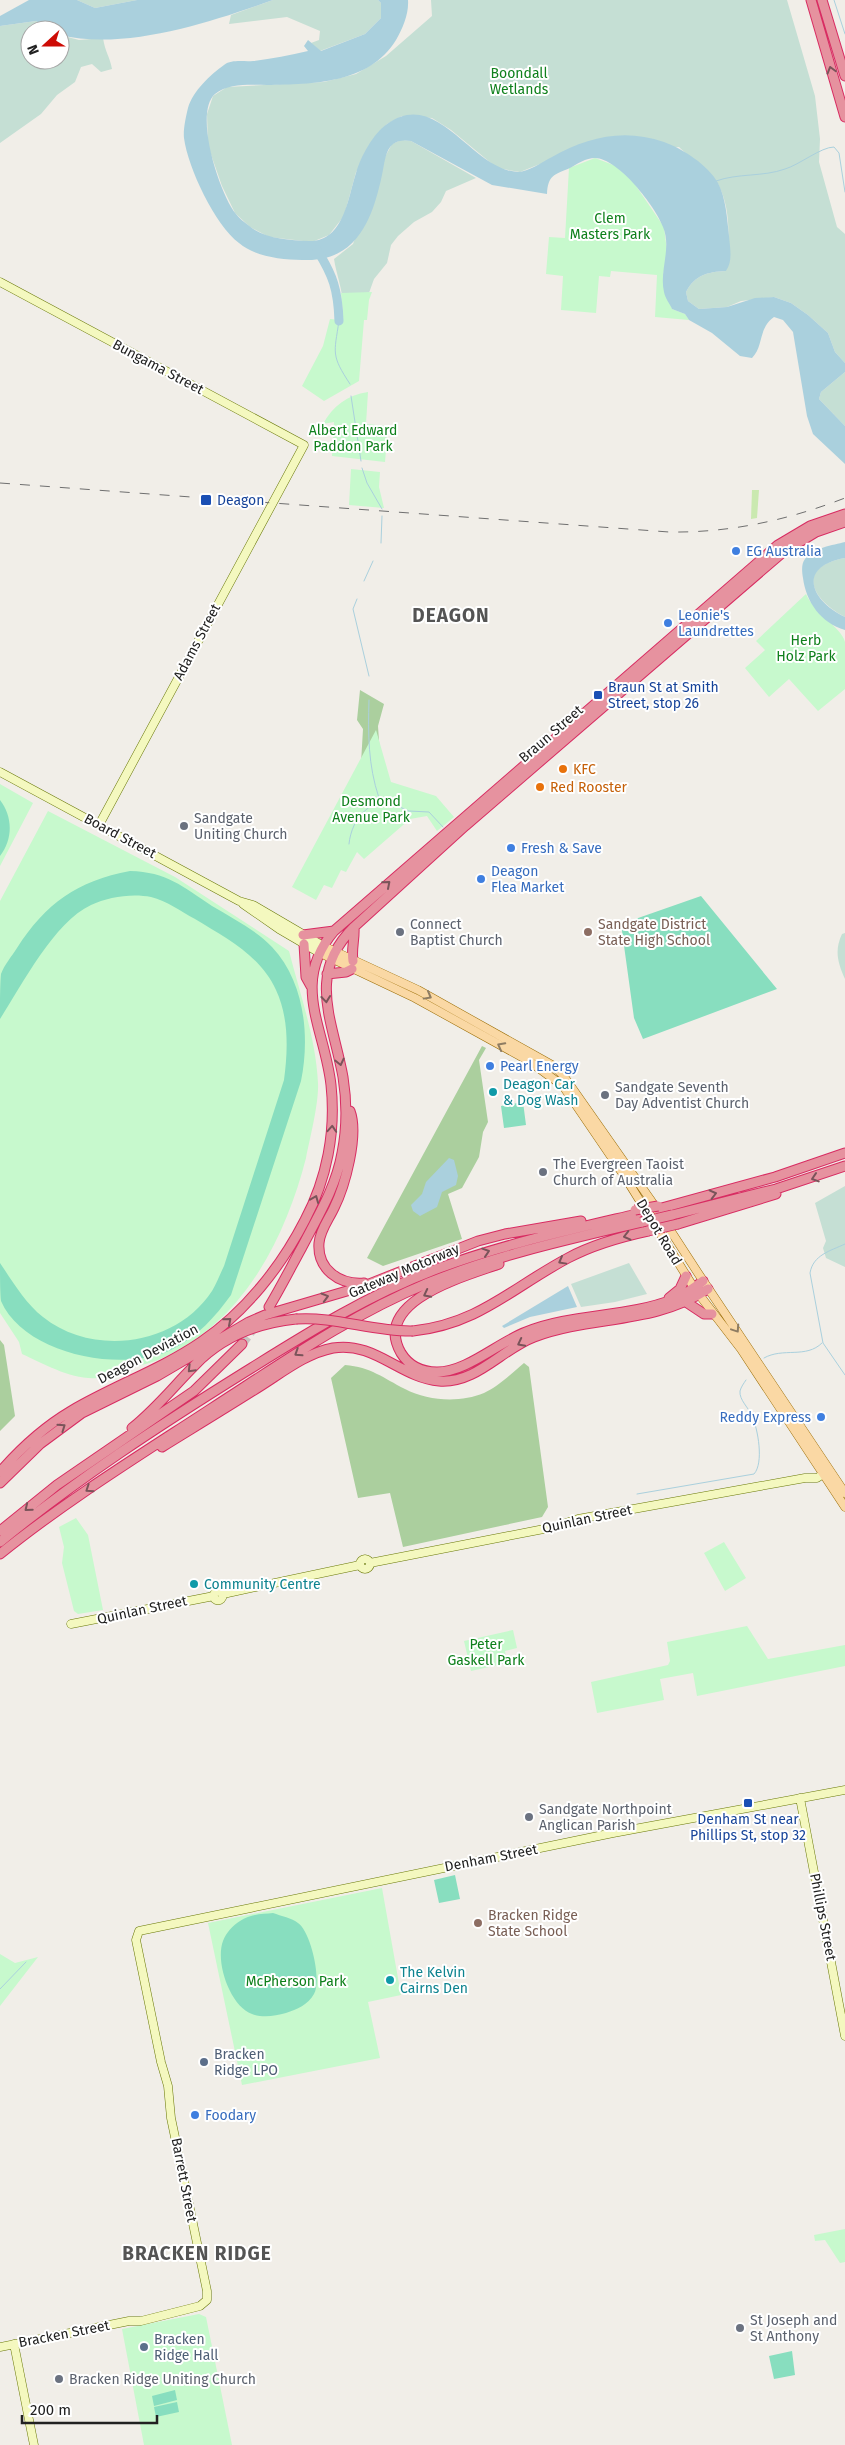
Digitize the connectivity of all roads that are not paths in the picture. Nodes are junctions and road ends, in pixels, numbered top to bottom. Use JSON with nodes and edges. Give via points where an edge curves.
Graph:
{"nodes":[{"id":1,"x":811,"y":0,"type":"edge"},
{"id":2,"x":822,"y":0,"type":"edge"},
{"id":3,"x":845,"y":76,"type":"edge"},
{"id":4,"x":845,"y":117,"type":"edge"},
{"id":5,"x":0,"y":282,"type":"edge"},
{"id":6,"x":296,"y":459,"type":"joint"},
{"id":7,"x":845,"y":514,"type":"edge"},
{"id":8,"x":845,"y":522,"type":"edge"},
{"id":9,"x":798,"y":537,"type":"junction"},
{"id":10,"x":0,"y":772,"type":"edge"},
{"id":11,"x":99,"y":825,"type":"junction"},
{"id":12,"x":354,"y":927,"type":"junction"},
{"id":13,"x":334,"y":931,"type":"junction"},
{"id":14,"x":304,"y":939,"type":"junction"},
{"id":15,"x":322,"y":949,"type":"junction"},
{"id":16,"x":333,"y":955,"type":"junction"},
{"id":17,"x":352,"y":965,"type":"junction"},
{"id":18,"x":327,"y":974,"type":"junction"},
{"id":19,"x":311,"y":986,"type":"junction"},
{"id":20,"x":346,"y":1100,"type":"junction"},
{"id":21,"x":845,"y":1153,"type":"edge"},
{"id":22,"x":845,"y":1166,"type":"edge"},
{"id":23,"x":784,"y":1187,"type":"junction"},
{"id":24,"x":638,"y":1215,"type":"junction"},
{"id":25,"x":509,"y":1255,"type":"junction"},
{"id":26,"x":686,"y":1276,"type":"junction"},
{"id":27,"x":374,"y":1282,"type":"junction"},
{"id":28,"x":706,"y":1285,"type":"junction"},
{"id":29,"x":696,"y":1291,"type":"junction"},
{"id":30,"x":665,"y":1302,"type":"junction"},
{"id":31,"x":686,"y":1302,"type":"junction"},
{"id":32,"x":269,"y":1307,"type":"dead end"},
{"id":33,"x":712,"y":1314,"type":"junction"},
{"id":34,"x":242,"y":1344,"type":"tunnel mouth"},
{"id":35,"x":820,"y":1455,"type":"junction"},
{"id":36,"x":816,"y":1463,"type":"junction"},
{"id":37,"x":123,"y":1466,"type":"junction"},
{"id":38,"x":0,"y":1472,"type":"edge"},
{"id":39,"x":823,"y":1474,"type":"junction"},
{"id":40,"x":71,"y":1476,"type":"junction"},
{"id":41,"x":805,"y":1478,"type":"junction"},
{"id":42,"x":0,"y":1484,"type":"edge"},
{"id":43,"x":845,"y":1493,"type":"edge"},
{"id":44,"x":845,"y":1507,"type":"edge"},
{"id":45,"x":0,"y":1531,"type":"edge"},
{"id":46,"x":0,"y":1542,"type":"edge"},
{"id":47,"x":0,"y":1554,"type":"edge"},
{"id":48,"x":71,"y":1624,"type":"dead end"},
{"id":49,"x":845,"y":1790,"type":"edge"},
{"id":50,"x":800,"y":1798,"type":"junction"},
{"id":51,"x":139,"y":1932,"type":"joint"},
{"id":52,"x":845,"y":2036,"type":"edge"},
{"id":53,"x":204,"y":2304,"type":"joint"},
{"id":54,"x":14,"y":2344,"type":"junction"},
{"id":55,"x":0,"y":2347,"type":"edge"},
{"id":56,"x":34,"y":2445,"type":"edge"}],
"edges":[{"from":4,"to":1,"type":"highway","one_way":true},
{"from":2,"to":3,"type":"highway"},
{"from":5,"to":6,"type":"street","name":"Bungama Street","via":[[304,446]]},
{"from":6,"to":11,"type":"street","name":"Adams Street"},
{"from":7,"to":9,"type":"highway","via":[[830,518]]},
{"from":8,"to":9,"type":"highway"},
{"from":9,"to":12,"type":"highway","name":"Braun Street"},
{"from":13,"to":9,"type":"highway","name":"Braun Street","one_way":true,"via":[[778,545]]},
{"from":10,"to":11,"type":"street","name":"Board Street"},
{"from":11,"to":14,"type":"street","name":"Board Street"},
{"from":12,"to":16,"type":"highway","name":"Braun Street"},
{"from":12,"to":17,"type":"highway"},
{"from":13,"to":14,"type":"highway"},
{"from":13,"to":15,"type":"highway","name":"Braun Street"},
{"from":14,"to":15,"type":"street","name":"Board Street"},
{"from":14,"to":19,"type":"highway","via":[[306,977]]},
{"from":15,"to":16,"type":"main road","name":"Depot Road"},
{"from":15,"to":19,"type":"highway","name":"Deagon Deviation"},
{"from":16,"to":17,"type":"main road","name":"Depot Road"},
{"from":16,"to":18,"type":"highway"},
{"from":17,"to":18,"type":"highway","via":[[346,972]]},
{"from":26,"to":17,"type":"main road","name":"Depot Road","one_way":true,"via":[[574,1100],[558,1081],[529,1061]]},
{"from":17,"to":28,"type":"main road","name":"Depot Road","one_way":true,"via":[[418,990],[552,1065],[563,1075],[650,1199]]},
{"from":18,"to":20,"type":"highway","one_way":true,"via":[[326,1005]]},
{"from":38,"to":19,"type":"highway","name":"Deagon Deviation","one_way":true,"via":[[23,1448],[70,1411],[155,1369],[215,1332],[254,1295],[295,1238],[321,1182],[332,1129],[330,1077]]},
{"from":20,"to":27,"type":"highway","via":[[352,1115],[348,1168],[339,1199],[322,1232],[319,1250],[323,1264],[336,1278],[350,1283]]},
{"from":20,"to":32,"type":"highway","via":[[345,1133],[335,1180]]},
{"from":24,"to":21,"type":"highway","name":"Gateway Motorway","one_way":true,"bridge":true,"via":[[767,1180]]},
{"from":22,"to":23,"type":"highway","name":"Gateway Motorway","one_way":true},
{"from":23,"to":24,"type":"highway","name":"Gateway Motorway","bridge":true,"via":[[672,1215]]},
{"from":23,"to":40,"type":"highway","one_way":true,"bridge":true,"via":[[775,1195],[607,1241],[575,1254],[486,1309],[436,1328],[386,1330],[324,1319],[296,1319],[262,1325],[222,1344],[197,1363],[148,1415]]},
{"from":24,"to":25,"type":"highway","name":"Gateway Motorway"},
{"from":24,"to":27,"type":"highway","via":[[494,1236]]},
{"from":46,"to":24,"type":"highway","name":"Gateway Motorway","one_way":true,"via":[[54,1499],[151,1431],[292,1342],[360,1304],[470,1257]]},
{"from":25,"to":30,"type":"highway","one_way":true,"via":[[504,1262],[443,1286],[406,1306],[396,1334],[405,1358],[420,1369],[449,1371],[469,1363],[506,1340],[539,1327]]},
{"from":25,"to":37,"type":"highway","name":"Gateway Motorway","one_way":true,"via":[[428,1283],[351,1320]]},
{"from":26,"to":29,"type":"main road","name":"Depot Road"},
{"from":26,"to":30,"type":"highway","via":[[680,1289]]},
{"from":42,"to":27,"type":"highway","one_way":true,"via":[[40,1444],[74,1418],[156,1376],[233,1330],[265,1315]]},
{"from":28,"to":29,"type":"highway"},
{"from":28,"to":35,"type":"main road","name":"Depot Road","one_way":true},
{"from":29,"to":30,"type":"highway"},
{"from":29,"to":31,"type":"highway"},
{"from":29,"to":33,"type":"main road","name":"Depot Road"},
{"from":31,"to":33,"type":"highway","via":[[704,1314]]},
{"from":31,"to":37,"type":"highway","one_way":true,"via":[[650,1315],[541,1335],[518,1344],[468,1376],[447,1381],[421,1378],[367,1351],[346,1347],[331,1349],[298,1363],[137,1463]]},
{"from":33,"to":36,"type":"main road","name":"Depot Road","via":[[740,1349]]},
{"from":34,"to":40,"type":"highway","via":[[194,1392]]},
{"from":35,"to":39,"type":"street"},
{"from":35,"to":43,"type":"main road","name":"Depot Road"},
{"from":36,"to":39,"type":"main road","name":"Depot Road"},
{"from":36,"to":41,"type":"street","via":[[813,1472]]},
{"from":37,"to":47,"type":"highway","name":"Gateway Motorway","one_way":true},
{"from":39,"to":41,"type":"street","name":"Quinlan Street","via":[[817,1478]]},
{"from":39,"to":44,"type":"main road","name":"Depot Road"},
{"from":40,"to":45,"type":"highway","one_way":true},
{"from":41,"to":48,"type":"street","name":"Quinlan Street","via":[[578,1519],[554,1527],[370,1563],[364,1560],[360,1565],[223,1594],[218,1591],[214,1596]]},
{"from":49,"to":50,"type":"street","name":"Denham Street"},
{"from":50,"to":51,"type":"street","name":"Denham Street","via":[[613,1833]]},
{"from":50,"to":52,"type":"street","name":"Phillips Street"},
{"from":51,"to":53,"type":"street","name":"Barrett Street","via":[[136,1940],[207,2291],[208,2298]]},
{"from":53,"to":54,"type":"street","name":"Bracken Street","via":[[141,2321]]},
{"from":54,"to":55,"type":"street","name":"Bracken Street"},
{"from":54,"to":56,"type":"street"}]}
